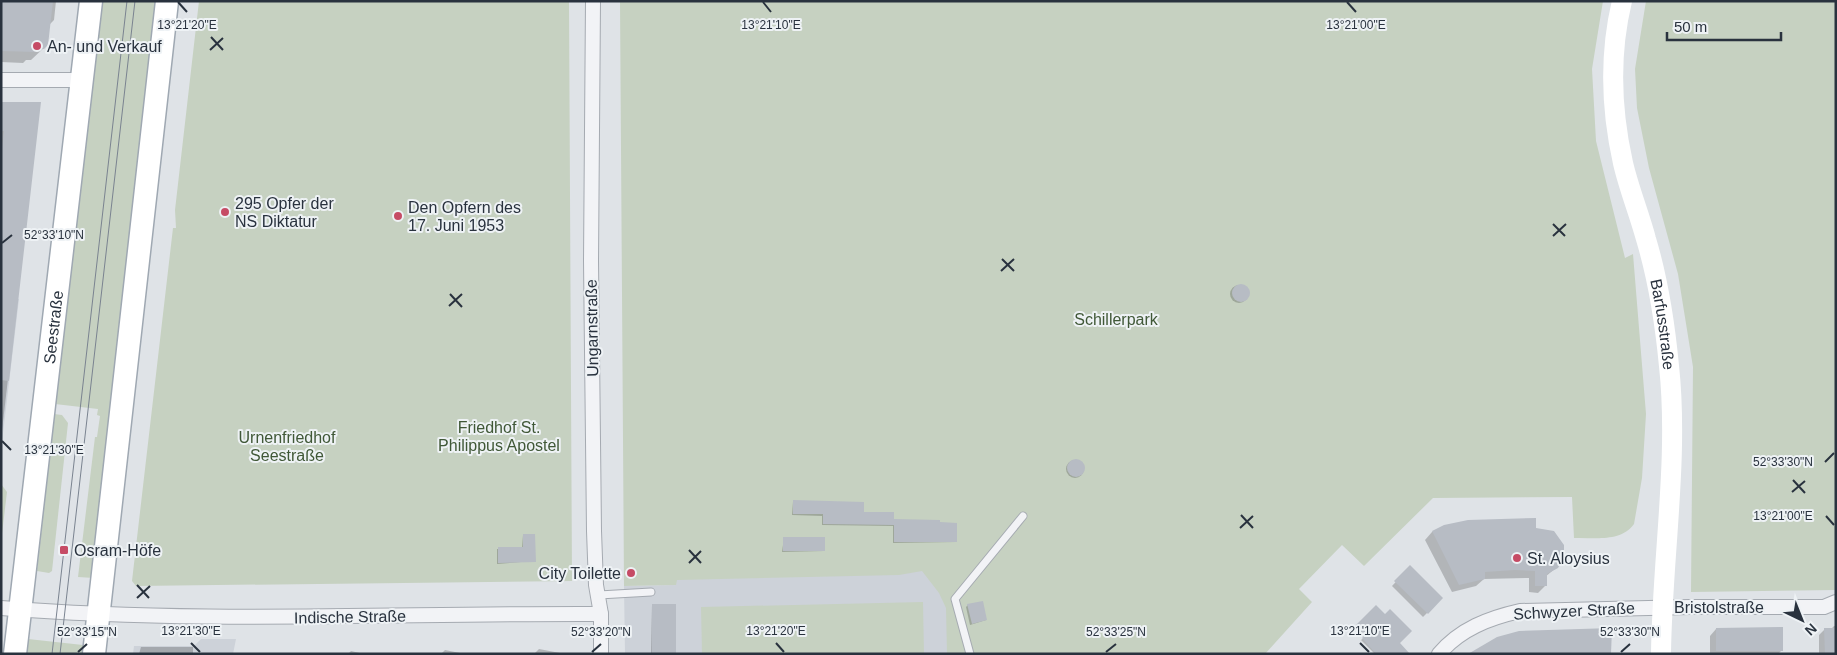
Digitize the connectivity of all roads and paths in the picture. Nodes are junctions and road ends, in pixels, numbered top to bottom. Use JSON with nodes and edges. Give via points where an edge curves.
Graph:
{"nodes":[{"id":1,"x":91,"y":1,"type":"edge"},
{"id":2,"x":167,"y":1,"type":"edge"},
{"id":3,"x":593,"y":1,"type":"edge"},
{"id":4,"x":1622,"y":1,"type":"edge"},
{"id":5,"x":1,"y":80,"type":"edge"},
{"id":6,"x":82,"y":80,"type":"junction"},
{"id":7,"x":1023,"y":516,"type":"dead end"},
{"id":8,"x":652,"y":592,"type":"dead end"},
{"id":9,"x":599,"y":595,"type":"junction"},
{"id":10,"x":1836,"y":602,"type":"edge"},
{"id":11,"x":1662,"y":608,"type":"junction"},
{"id":12,"x":11,"y":609,"type":"edge"},
{"id":13,"x":602,"y":614,"type":"junction"},
{"id":14,"x":98,"y":615,"type":"junction"},
{"id":15,"x":15,"y":654,"type":"edge"},
{"id":16,"x":94,"y":654,"type":"edge"},
{"id":17,"x":601,"y":654,"type":"edge"},
{"id":18,"x":970,"y":654,"type":"edge"},
{"id":19,"x":1439,"y":654,"type":"edge"},
{"id":20,"x":1661,"y":654,"type":"edge"}],
"edges":[{"from":1,"to":6,"type":"main road","name":"Seestraße"},
{"from":2,"to":14,"type":"main road"},
{"from":3,"to":9,"type":"street","name":"Ungarnstraße","via":[[591,261],[594,540]]},
{"from":4,"to":11,"type":"main road","name":"Barfusstraße","via":[[1613,80],[1617,134],[1648,245],[1669,366],[1671,449]]},
{"from":5,"to":6,"type":"street"},
{"from":6,"to":12,"type":"main road","name":"Seestraße"},
{"from":7,"to":18,"type":"lane","via":[[954,598]]},
{"from":8,"to":9,"type":"lane"},
{"from":9,"to":13,"type":"street","name":"Ungarnstraße"},
{"from":10,"to":11,"type":"street","name":"Bristolstraße","via":[[1824,607]]},
{"from":11,"to":19,"type":"street","name":"Schwyzer Straße","via":[[1520,611],[1473,626]]},
{"from":11,"to":20,"type":"main road","name":"Barfusstraße"},
{"from":12,"to":14,"type":"street","name":"Indische Straße"},
{"from":12,"to":15,"type":"main road","name":"Seestraße"},
{"from":13,"to":14,"type":"street","name":"Indische Straße"},
{"from":13,"to":17,"type":"street","name":"Ungarnstraße"},
{"from":14,"to":16,"type":"main road"}]}
